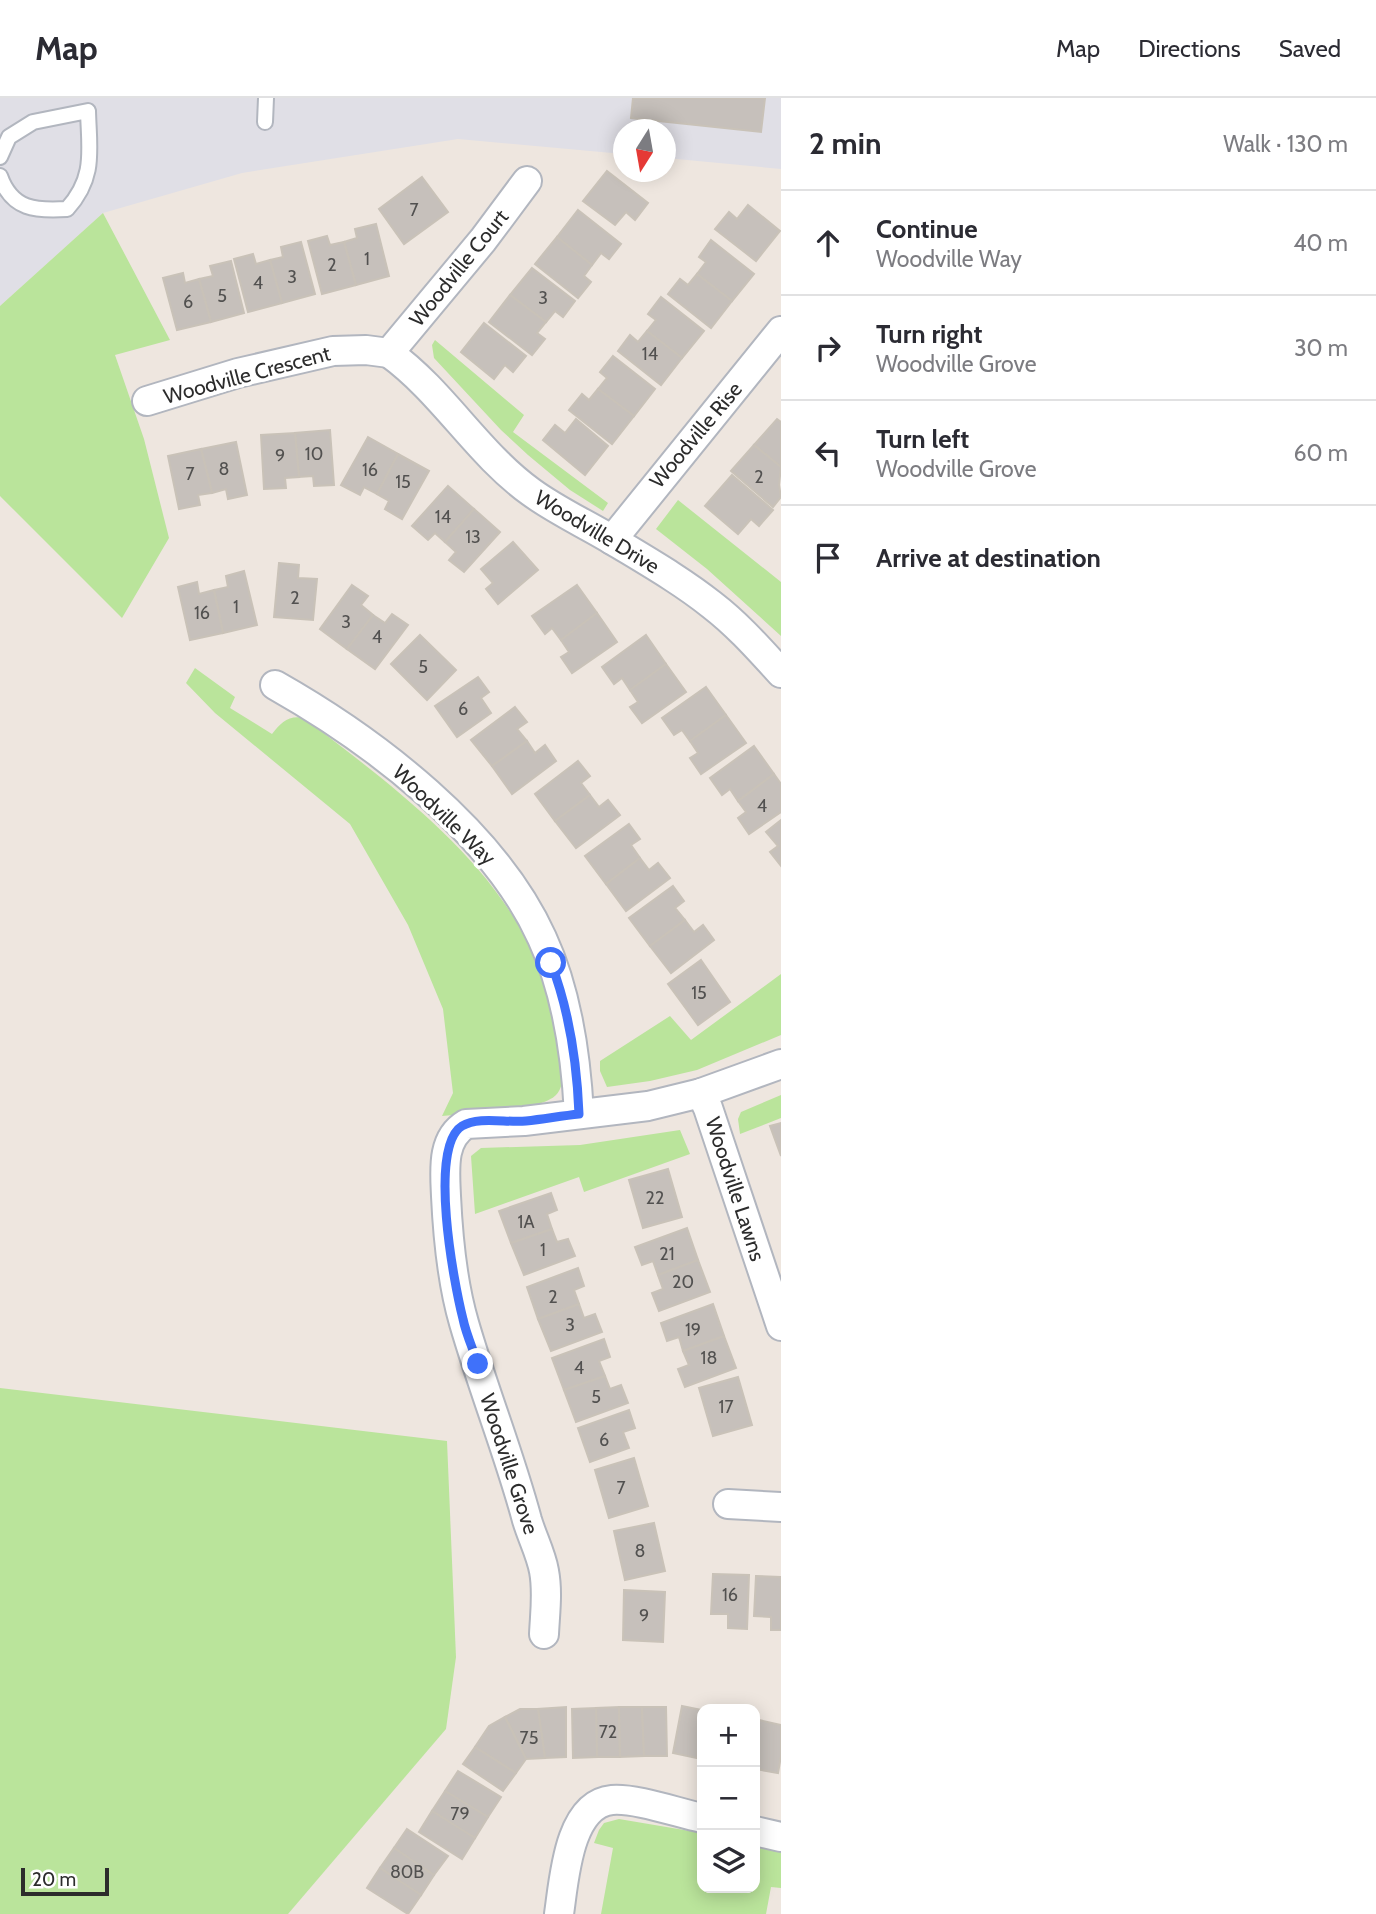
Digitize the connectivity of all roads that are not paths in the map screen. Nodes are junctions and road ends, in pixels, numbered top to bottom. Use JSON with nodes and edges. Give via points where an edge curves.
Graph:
{"nodes":[{"id":1,"x":266,"y":98,"type":"edge"},
{"id":2,"x":88,"y":104,"type":"edge"},
{"id":3,"x":265,"y":122,"type":"dead end"},
{"id":4,"x":0,"y":157,"type":"edge"},
{"id":5,"x":0,"y":176,"type":"edge"},
{"id":6,"x":527,"y":181,"type":"dead end"},
{"id":7,"x":781,"y":331,"type":"edge"},
{"id":8,"x":389,"y":354,"type":"junction"},
{"id":9,"x":147,"y":401,"type":"dead end"},
{"id":10,"x":612,"y":540,"type":"junction"},
{"id":11,"x":781,"y":673,"type":"edge"},
{"id":12,"x":275,"y":685,"type":"dead end"},
{"id":13,"x":781,"y":1064,"type":"edge"},
{"id":14,"x":701,"y":1093,"type":"junction"},
{"id":15,"x":579,"y":1114,"type":"junction"},
{"id":16,"x":781,"y":1326,"type":"edge"},
{"id":17,"x":728,"y":1504,"type":"dead end"},
{"id":18,"x":781,"y":1507,"type":"edge"},
{"id":19,"x":544,"y":1634,"type":"dead end"},
{"id":20,"x":697,"y":1817,"type":"edge"},
{"id":21,"x":760,"y":1832,"type":"edge"},
{"id":22,"x":781,"y":1837,"type":"edge"},
{"id":23,"x":559,"y":1914,"type":"edge"}],
"edges":[{"from":1,"to":3,"type":"lane"},
{"from":2,"to":4,"type":"lane","via":[[33,122],[9,137]]},
{"from":2,"to":5,"type":"lane","via":[[89,169],[81,194],[67,209],[41,210],[20,204],[4,188]]},
{"from":6,"to":8,"type":"street","name":"Woodville Court"},
{"from":7,"to":10,"type":"street","name":"Woodville Rise"},
{"from":8,"to":9,"type":"street","name":"Woodville Crescent","via":[[333,351]]},
{"from":8,"to":10,"type":"street","name":"Woodville Drive","via":[[427,386],[528,490]]},
{"from":10,"to":11,"type":"street","name":"Woodville Drive","via":[[711,604]]},
{"from":12,"to":15,"type":"street","name":"Woodville Way","via":[[352,733],[436,801],[493,861],[522,900],[543,940],[564,1001]]},
{"from":13,"to":14,"type":"street","name":"Woodville Grove"},
{"from":14,"to":15,"type":"street","name":"Woodville Grove","via":[[648,1106]]},
{"from":14,"to":16,"type":"street","name":"Woodville Lawns"},
{"from":15,"to":19,"type":"street","name":"Woodville Grove","via":[[466,1124],[449,1142],[445,1163],[452,1265],[463,1321],[544,1568]]},
{"from":17,"to":18,"type":"street"},
{"from":20,"to":23,"type":"street","via":[[609,1800],[586,1813],[569,1852]]},
{"from":21,"to":22,"type":"street"}]}
